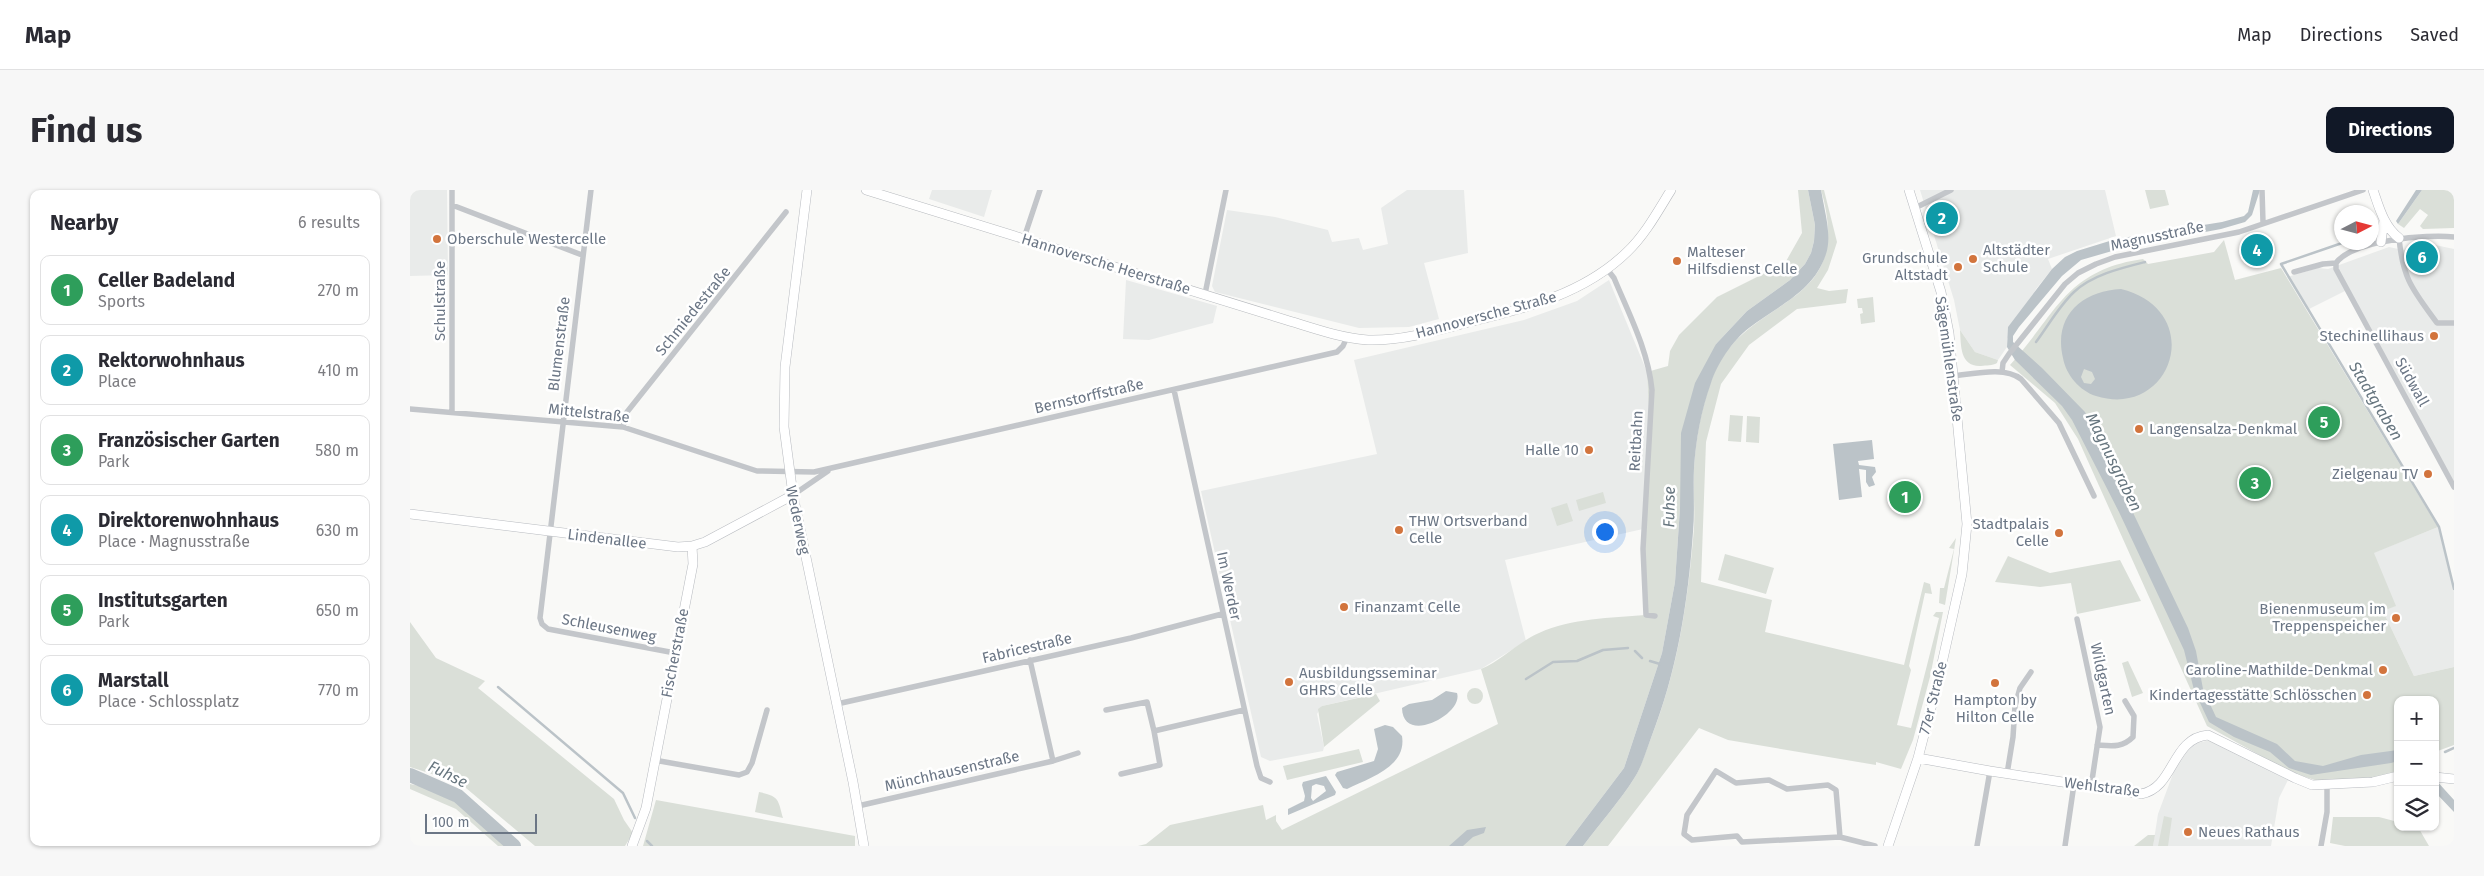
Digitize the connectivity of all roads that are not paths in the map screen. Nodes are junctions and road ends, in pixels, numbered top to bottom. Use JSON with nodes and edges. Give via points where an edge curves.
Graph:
{"nodes":[{"id":1,"x":452,"y":190,"type":"edge"},
{"id":2,"x":591,"y":190,"type":"edge"},
{"id":3,"x":807,"y":190,"type":"edge"},
{"id":4,"x":866,"y":190,"type":"edge"},
{"id":5,"x":1040,"y":190,"type":"edge"},
{"id":6,"x":1226,"y":190,"type":"edge"},
{"id":7,"x":1671,"y":190,"type":"edge"},
{"id":8,"x":1909,"y":190,"type":"edge"},
{"id":9,"x":1951,"y":190,"type":"edge"},
{"id":10,"x":2262,"y":190,"type":"edge"},
{"id":11,"x":2362,"y":190,"type":"edge"},
{"id":12,"x":2373,"y":190,"type":"edge"},
{"id":13,"x":452,"y":205,"type":"junction"},
{"id":14,"x":1914,"y":209,"type":"junction"},
{"id":15,"x":786,"y":212,"type":"dead end"},
{"id":16,"x":2384,"y":220,"type":"junction"},
{"id":17,"x":2263,"y":222,"type":"junction"},
{"id":18,"x":2454,"y":237,"type":"edge"},
{"id":19,"x":1024,"y":238,"type":"junction"},
{"id":20,"x":2399,"y":238,"type":"junction"},
{"id":21,"x":2381,"y":242,"type":"junction"},
{"id":22,"x":582,"y":254,"type":"junction"},
{"id":23,"x":2336,"y":263,"type":"junction"},
{"id":24,"x":1607,"y":269,"type":"junction"},
{"id":25,"x":2294,"y":272,"type":"dead end"},
{"id":26,"x":1205,"y":294,"type":"junction"},
{"id":27,"x":2454,"y":323,"type":"edge"},
{"id":28,"x":1347,"y":337,"type":"junction"},
{"id":29,"x":2002,"y":372,"type":"junction"},
{"id":30,"x":1953,"y":376,"type":"junction"},
{"id":31,"x":1174,"y":390,"type":"junction"},
{"id":32,"x":410,"y":409,"type":"edge"},
{"id":33,"x":452,"y":412,"type":"junction"},
{"id":34,"x":562,"y":423,"type":"junction"},
{"id":35,"x":623,"y":427,"type":"junction"},
{"id":36,"x":830,"y":470,"type":"junction"},
{"id":37,"x":789,"y":473,"type":"junction"},
{"id":38,"x":2454,"y":487,"type":"edge"},
{"id":39,"x":793,"y":495,"type":"junction"},
{"id":40,"x":2094,"y":496,"type":"dead end"},
{"id":41,"x":410,"y":514,"type":"edge"},
{"id":42,"x":550,"y":532,"type":"junction"},
{"id":43,"x":692,"y":546,"type":"junction"},
{"id":44,"x":1965,"y":546,"type":"joint"},
{"id":45,"x":1222,"y":614,"type":"junction"},
{"id":46,"x":1655,"y":616,"type":"dead end"},
{"id":47,"x":2077,"y":619,"type":"dead end"},
{"id":48,"x":675,"y":653,"type":"junction"},
{"id":49,"x":1030,"y":660,"type":"junction"},
{"id":50,"x":2031,"y":672,"type":"dead end"},
{"id":51,"x":2125,"y":701,"type":"dead end"},
{"id":52,"x":837,"y":704,"type":"junction"},
{"id":53,"x":767,"y":710,"type":"dead end"},
{"id":54,"x":1106,"y":710,"type":"dead end"},
{"id":55,"x":1244,"y":710,"type":"junction"},
{"id":56,"x":1154,"y":731,"type":"junction"},
{"id":57,"x":2098,"y":745,"type":"junction"},
{"id":58,"x":1078,"y":753,"type":"dead end"},
{"id":59,"x":1918,"y":758,"type":"junction"},
{"id":60,"x":654,"y":760,"type":"junction"},
{"id":61,"x":1053,"y":761,"type":"junction"},
{"id":62,"x":1990,"y":771,"type":"junction"},
{"id":63,"x":1121,"y":774,"type":"dead end"},
{"id":64,"x":2006,"y":774,"type":"junction"},
{"id":65,"x":2394,"y":777,"type":"edge"},
{"id":66,"x":2439,"y":777,"type":"edge"},
{"id":67,"x":2454,"y":779,"type":"edge"},
{"id":68,"x":1270,"y":782,"type":"dead end"},
{"id":69,"x":2074,"y":784,"type":"junction"},
{"id":70,"x":2327,"y":786,"type":"junction"},
{"id":71,"x":2091,"y":787,"type":"junction"},
{"id":72,"x":858,"y":806,"type":"junction"},
{"id":73,"x":1840,"y":838,"type":"junction"},
{"id":74,"x":632,"y":846,"type":"edge"},
{"id":75,"x":864,"y":846,"type":"edge"},
{"id":76,"x":1875,"y":846,"type":"edge"},
{"id":77,"x":1888,"y":846,"type":"edge"},
{"id":78,"x":1977,"y":846,"type":"edge"},
{"id":79,"x":2065,"y":846,"type":"edge"},
{"id":80,"x":2321,"y":846,"type":"edge"}],
"edges":[{"from":1,"to":13,"type":"street","name":"Schulstraße"},
{"from":2,"to":22,"type":"street","name":"Blumenstraße"},
{"from":3,"to":37,"type":"street","name":"Wederweg","via":[[785,367],[784,427]]},
{"from":4,"to":19,"type":"street","name":"Hannoversche Heerstraße"},
{"from":5,"to":19,"type":"street"},
{"from":6,"to":26,"type":"street"},
{"from":7,"to":24,"type":"street","name":"Hannoversche Straße","via":[[1641,236]]},
{"from":8,"to":14,"type":"street","name":"Sägemühlenstraße"},
{"from":9,"to":14,"type":"street"},
{"from":10,"to":17,"type":"street"},
{"from":11,"to":17,"type":"street","name":"Magnusstraße"},
{"from":12,"to":16,"type":"street"},
{"from":13,"to":22,"type":"street"},
{"from":13,"to":33,"type":"street","name":"Schulstraße"},
{"from":14,"to":30,"type":"street","name":"Sägemühlenstraße","via":[[1940,292],[1949,333]]},
{"from":15,"to":35,"type":"street","name":"Schmiedestraße","via":[[627,412]]},
{"from":16,"to":20,"type":"street"},
{"from":16,"to":21,"type":"street"},
{"from":17,"to":29,"type":"street","name":"Magnusstraße","via":[[2239,232],[2115,257],[2078,273],[2065,284],[2003,362]]},
{"from":18,"to":20,"type":"street"},
{"from":19,"to":26,"type":"street","name":"Hannoversche Heerstraße"},
{"from":20,"to":21,"type":"street"},
{"from":20,"to":27,"type":"street","via":[[2406,277],[2437,323]]},
{"from":21,"to":23,"type":"street","via":[[2346,254]]},
{"from":22,"to":34,"type":"street","name":"Blumenstraße"},
{"from":23,"to":25,"type":"street"},
{"from":23,"to":38,"type":"street","name":"Südwall","via":[[2338,276]]},
{"from":24,"to":28,"type":"street","name":"Hannoversche Straße","via":[[1576,289],[1487,318],[1412,336],[1382,340]]},
{"from":24,"to":46,"type":"street","name":"Reitbahn","via":[[1614,278],[1642,346],[1650,374],[1652,390],[1643,549],[1646,615]]},
{"from":26,"to":28,"type":"street","name":"Hannoversche Heerstraße"},
{"from":28,"to":31,"type":"street","name":"Bernstorffstraße","via":[[1337,352]]},
{"from":29,"to":30,"type":"street"},
{"from":29,"to":40,"type":"street","via":[[2021,379],[2059,423]]},
{"from":30,"to":44,"type":"street","name":"Sägemühlenstraße","via":[[1967,524]]},
{"from":31,"to":36,"type":"street","name":"Bernstorffstraße"},
{"from":31,"to":45,"type":"street","name":"Im Werder"},
{"from":32,"to":33,"type":"street","name":"Mittelstraße"},
{"from":33,"to":34,"type":"street","name":"Mittelstraße"},
{"from":34,"to":35,"type":"street","name":"Mittelstraße"},
{"from":34,"to":42,"type":"street","name":"Blumenstraße"},
{"from":35,"to":37,"type":"street","name":"Mittelstraße","via":[[757,472]]},
{"from":36,"to":37,"type":"street","name":"Bernstorffstraße"},
{"from":36,"to":39,"type":"street","name":"Bernstorffstraße"},
{"from":37,"to":39,"type":"street","name":"Wederweg"},
{"from":39,"to":43,"type":"street","name":"Lindenallee"},
{"from":39,"to":52,"type":"street","name":"Wederweg"},
{"from":41,"to":42,"type":"street","name":"Lindenallee"},
{"from":42,"to":43,"type":"street","name":"Lindenallee"},
{"from":42,"to":48,"type":"street","name":"Schleusenweg","via":[[540,618],[542,624],[548,628]]},
{"from":43,"to":48,"type":"street","name":"Fischerstraße","via":[[693,564]]},
{"from":44,"to":59,"type":"street","name":"77er Straße","via":[[1962,574]]},
{"from":45,"to":49,"type":"street","name":"Fabricestraße"},
{"from":45,"to":55,"type":"street","name":"Im Werder"},
{"from":47,"to":57,"type":"street","name":"Wildgarten","via":[[2099,716]]},
{"from":48,"to":60,"type":"street","name":"Fischerstraße"},
{"from":49,"to":52,"type":"street","name":"Fabricestraße"},
{"from":49,"to":61,"type":"street"},
{"from":50,"to":64,"type":"street","via":[[2020,688],[2015,706]]},
{"from":51,"to":57,"type":"street","name":"Wildgarten","via":[[2134,716],[2132,737],[2116,746]]},
{"from":52,"to":72,"type":"street","name":"Wederweg"},
{"from":53,"to":60,"type":"street","via":[[747,772],[739,775]]},
{"from":54,"to":56,"type":"street","via":[[1147,702]]},
{"from":55,"to":56,"type":"street"},
{"from":55,"to":68,"type":"street","name":"Im Werder","via":[[1261,778]]},
{"from":56,"to":63,"type":"street","via":[[1160,765]]},
{"from":57,"to":71,"type":"street","name":"Wildgarten"},
{"from":58,"to":61,"type":"street","name":"Münchhausenstraße"},
{"from":59,"to":62,"type":"street","name":"Wehlstraße"},
{"from":59,"to":77,"type":"street","name":"77er Straße"},
{"from":60,"to":74,"type":"street","name":"Fischerstraße","via":[[646,808]]},
{"from":61,"to":72,"type":"street","name":"Münchhausenstraße"},
{"from":62,"to":64,"type":"street","name":"Wehlstraße"},
{"from":62,"to":78,"type":"street"},
{"from":64,"to":69,"type":"street","name":"Wehlstraße"},
{"from":65,"to":70,"type":"street","name":"Wehlstraße"},
{"from":66,"to":67,"type":"street"},
{"from":69,"to":71,"type":"street","name":"Wehlstraße"},
{"from":69,"to":79,"type":"street"},
{"from":70,"to":71,"type":"street","name":"Wehlstraße","via":[[2295,778],[2208,735],[2188,742],[2162,782],[2149,792],[2136,794]]},
{"from":70,"to":80,"type":"street","via":[[2327,812]]},
{"from":72,"to":75,"type":"street","name":"Wederweg"},
{"from":73,"to":73,"type":"street","via":[[1742,842],[1737,836],[1692,840],[1684,834],[1686,814],[1716,770],[1736,783],[1769,780],[1787,789],[1828,785],[1836,790]]},
{"from":73,"to":76,"type":"street"}]}
